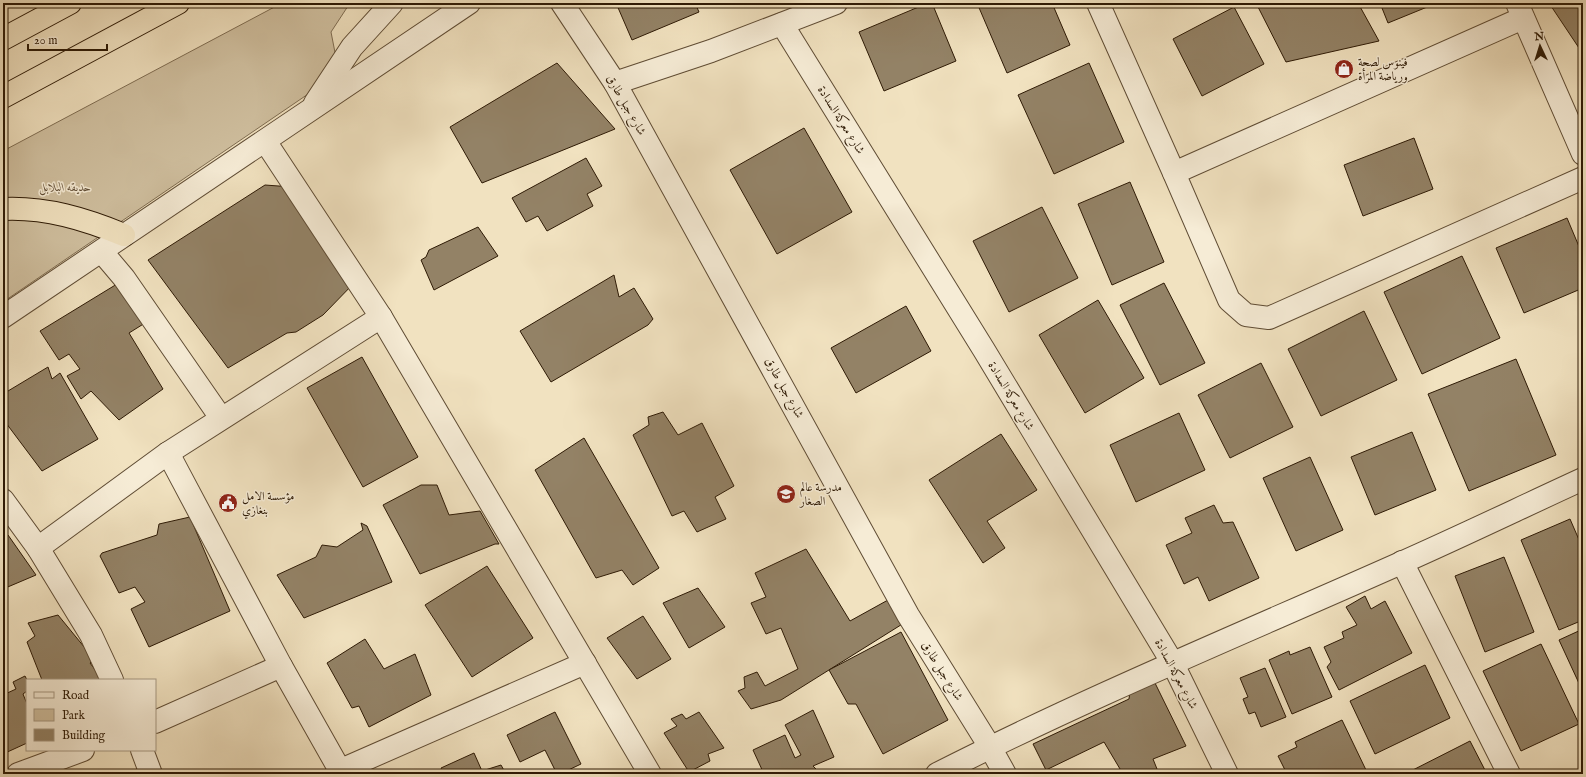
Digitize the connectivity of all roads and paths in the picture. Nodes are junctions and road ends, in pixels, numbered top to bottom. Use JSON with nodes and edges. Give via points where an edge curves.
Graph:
{"nodes":[{"id":1,"x":70,"y":3,"type":"edge"},
{"id":2,"x":178,"y":3,"type":"edge"},
{"id":3,"x":392,"y":3,"type":"edge"},
{"id":4,"x":469,"y":3,"type":"edge"},
{"id":5,"x":562,"y":3,"type":"edge"},
{"id":6,"x":836,"y":3,"type":"edge"},
{"id":7,"x":1098,"y":3,"type":"edge"},
{"id":8,"x":1520,"y":10,"type":"edge"},
{"id":9,"x":782,"y":24,"type":"junction"},
{"id":10,"x":3,"y":39,"type":"edge"},
{"id":11,"x":615,"y":83,"type":"junction"},
{"id":12,"x":3,"y":97,"type":"edge"},
{"id":13,"x":308,"y":112,"type":"junction"},
{"id":14,"x":265,"y":141,"type":"junction"},
{"id":15,"x":1583,"y":154,"type":"edge"},
{"id":16,"x":1174,"y":173,"type":"junction"},
{"id":17,"x":1583,"y":178,"type":"edge"},
{"id":18,"x":3,"y":209,"type":"edge"},
{"id":19,"x":124,"y":234,"type":"junction"},
{"id":20,"x":102,"y":252,"type":"junction"},
{"id":21,"x":3,"y":317,"type":"edge"},
{"id":22,"x":381,"y":317,"type":"junction"},
{"id":23,"x":221,"y":418,"type":"junction"},
{"id":24,"x":168,"y":453,"type":"junction"},
{"id":25,"x":1583,"y":479,"type":"edge"},
{"id":26,"x":3,"y":500,"type":"edge"},
{"id":27,"x":38,"y":548,"type":"junction"},
{"id":28,"x":1402,"y":562,"type":"junction"},
{"id":29,"x":1172,"y":662,"type":"junction"},
{"id":30,"x":585,"y":663,"type":"junction"},
{"id":31,"x":282,"y":666,"type":"junction"},
{"id":32,"x":112,"y":679,"type":"edge"},
{"id":33,"x":156,"y":722,"type":"edge"},
{"id":34,"x":990,"y":747,"type":"junction"},
{"id":35,"x":79,"y":751,"type":"edge"},
{"id":36,"x":142,"y":751,"type":"edge"},
{"id":37,"x":342,"y":772,"type":"edge"},
{"id":38,"x":18,"y":774,"type":"edge"},
{"id":39,"x":152,"y":774,"type":"edge"},
{"id":40,"x":650,"y":774,"type":"edge"},
{"id":41,"x":937,"y":774,"type":"edge"},
{"id":42,"x":1004,"y":774,"type":"edge"},
{"id":43,"x":1227,"y":774,"type":"edge"},
{"id":44,"x":1509,"y":774,"type":"edge"}],
"edges":[{"from":1,"to":10,"type":"highway"},
{"from":2,"to":12,"type":"highway"},
{"from":3,"to":13,"type":"street","via":[[352,47]]},
{"from":4,"to":13,"type":"street"},
{"from":5,"to":11,"type":"street","name":"شارع جبل طارق"},
{"from":6,"to":9,"type":"street"},
{"from":7,"to":16,"type":"street"},
{"from":8,"to":15,"type":"street"},
{"from":8,"to":16,"type":"street"},
{"from":9,"to":11,"type":"street"},
{"from":9,"to":29,"type":"street","name":"شارع معركة السدادة","via":[[984,350]]},
{"from":11,"to":34,"type":"street","name":"شارع جبل طارق","via":[[908,615]]},
{"from":13,"to":14,"type":"street"},
{"from":14,"to":19,"type":"street"},
{"from":14,"to":22,"type":"street"},
{"from":16,"to":17,"type":"street","via":[[1229,300],[1246,315],[1269,318]]},
{"from":18,"to":19,"type":"highway","via":[[35,209],[66,214]]},
{"from":19,"to":20,"type":"street"},
{"from":20,"to":21,"type":"street"},
{"from":20,"to":23,"type":"street","via":[[124,278]]},
{"from":22,"to":23,"type":"street"},
{"from":22,"to":30,"type":"street"},
{"from":23,"to":24,"type":"street"},
{"from":24,"to":27,"type":"street"},
{"from":24,"to":31,"type":"street"},
{"from":25,"to":28,"type":"street"},
{"from":26,"to":27,"type":"street"},
{"from":27,"to":32,"type":"street","via":[[91,635]]},
{"from":28,"to":29,"type":"street"},
{"from":28,"to":44,"type":"street"},
{"from":29,"to":34,"type":"street"},
{"from":29,"to":43,"type":"street","name":"شارع معركة السدادة"},
{"from":30,"to":37,"type":"street"},
{"from":30,"to":40,"type":"street"},
{"from":31,"to":33,"type":"street"},
{"from":31,"to":37,"type":"street"},
{"from":34,"to":41,"type":"street"},
{"from":34,"to":42,"type":"street","name":"شارع جبل طارق"},
{"from":35,"to":38,"type":"street"},
{"from":36,"to":39,"type":"street"}]}
